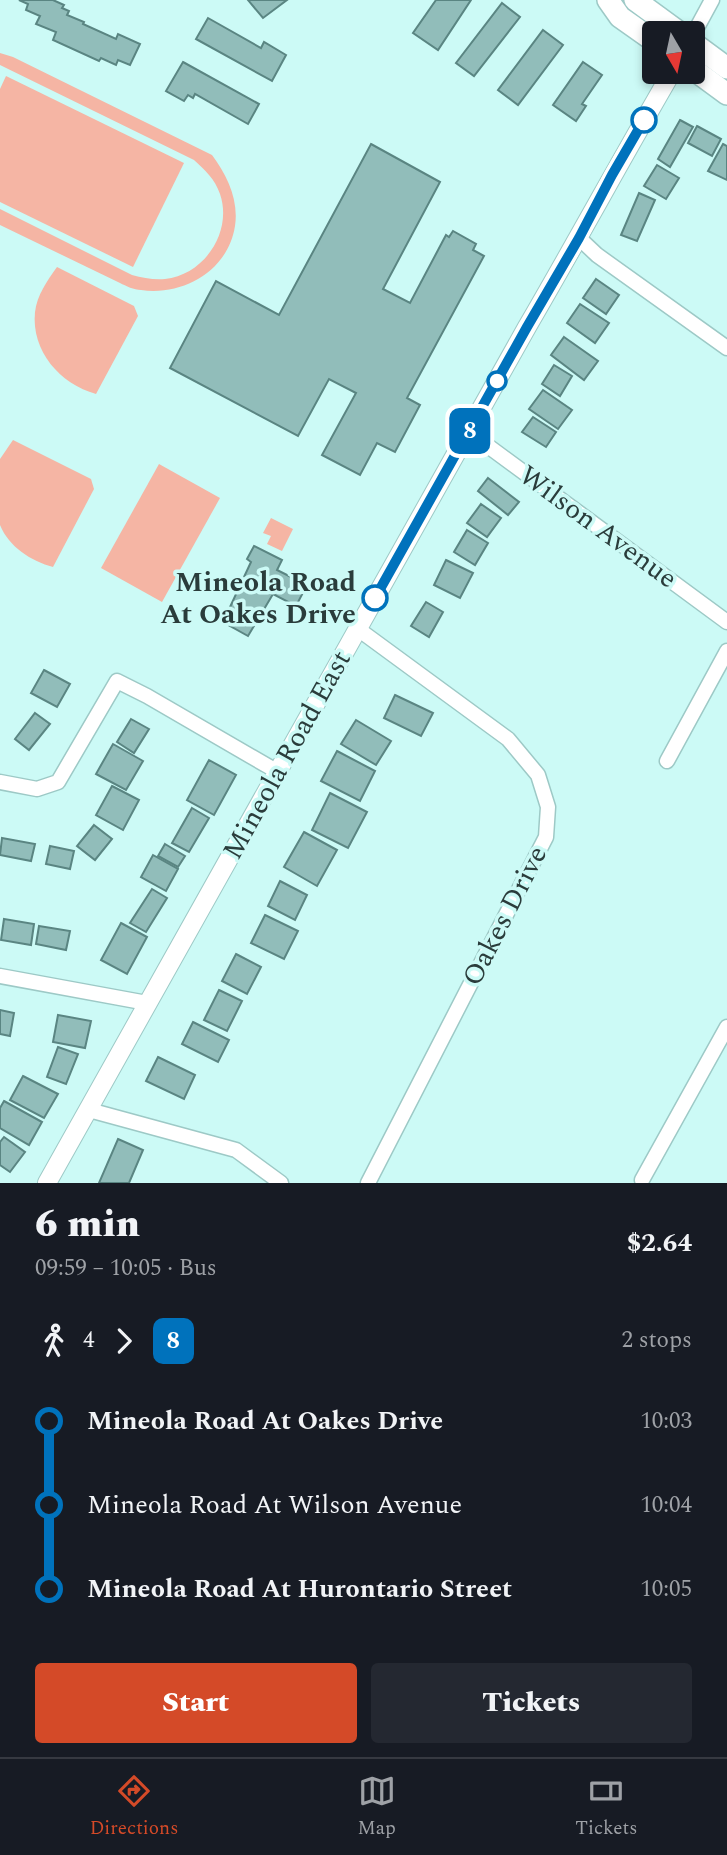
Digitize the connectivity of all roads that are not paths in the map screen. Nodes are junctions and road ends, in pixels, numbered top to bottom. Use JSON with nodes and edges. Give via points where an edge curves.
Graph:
{"nodes":[{"id":1,"x":608,"y":0,"type":"edge"},
{"id":2,"x":635,"y":0,"type":"edge"},
{"id":3,"x":712,"y":0,"type":"edge"},
{"id":4,"x":664,"y":21,"type":"edge"},
{"id":5,"x":701,"y":21,"type":"edge"},
{"id":6,"x":642,"y":33,"type":"edge"},
{"id":7,"x":705,"y":52,"type":"edge"},
{"id":8,"x":727,"y":68,"type":"edge"},
{"id":9,"x":705,"y":78,"type":"edge"},
{"id":10,"x":664,"y":84,"type":"edge"},
{"id":11,"x":727,"y":94,"type":"edge"},
{"id":12,"x":579,"y":238,"type":"junction"},
{"id":13,"x":727,"y":348,"type":"edge"},
{"id":14,"x":469,"y":432,"type":"junction"},
{"id":15,"x":727,"y":622,"type":"edge"},
{"id":16,"x":358,"y":629,"type":"junction"},
{"id":17,"x":727,"y":651,"type":"edge"},
{"id":18,"x":667,"y":761,"type":"dead end"},
{"id":19,"x":278,"y":772,"type":"junction"},
{"id":20,"x":0,"y":782,"type":"edge"},
{"id":21,"x":0,"y":976,"type":"edge"},
{"id":22,"x":147,"y":1003,"type":"junction"},
{"id":23,"x":727,"y":1027,"type":"edge"},
{"id":24,"x":89,"y":1110,"type":"junction"},
{"id":25,"x":642,"y":1180,"type":"dead end"},
{"id":26,"x":47,"y":1183,"type":"edge"},
{"id":27,"x":281,"y":1183,"type":"edge"},
{"id":28,"x":368,"y":1183,"type":"edge"}],
"edges":[{"from":1,"to":6,"type":"main road","via":[[620,17]]},
{"from":2,"to":4,"type":"main road"},
{"from":3,"to":5,"type":"street"},
{"from":7,"to":8,"type":"main road"},
{"from":9,"to":11,"type":"main road"},
{"from":10,"to":12,"type":"street","name":"Mineola Road East"},
{"from":12,"to":13,"type":"street"},
{"from":12,"to":14,"type":"street","name":"Mineola Road East"},
{"from":14,"to":15,"type":"street","name":"Wilson Avenue"},
{"from":14,"to":16,"type":"street","name":"Mineola Road East"},
{"from":16,"to":19,"type":"street","name":"Mineola Road East"},
{"from":16,"to":28,"type":"street","name":"Oakes Drive","via":[[508,739],[538,775],[548,807],[546,837]]},
{"from":17,"to":18,"type":"street"},
{"from":19,"to":20,"type":"street","via":[[117,681],[58,782],[37,789]]},
{"from":19,"to":22,"type":"street","name":"Mineola Road East"},
{"from":21,"to":22,"type":"street"},
{"from":22,"to":24,"type":"street","name":"Mineola Road East"},
{"from":23,"to":25,"type":"street"},
{"from":24,"to":26,"type":"street","name":"Mineola Road East"},
{"from":24,"to":27,"type":"street","via":[[236,1150]]}]}
